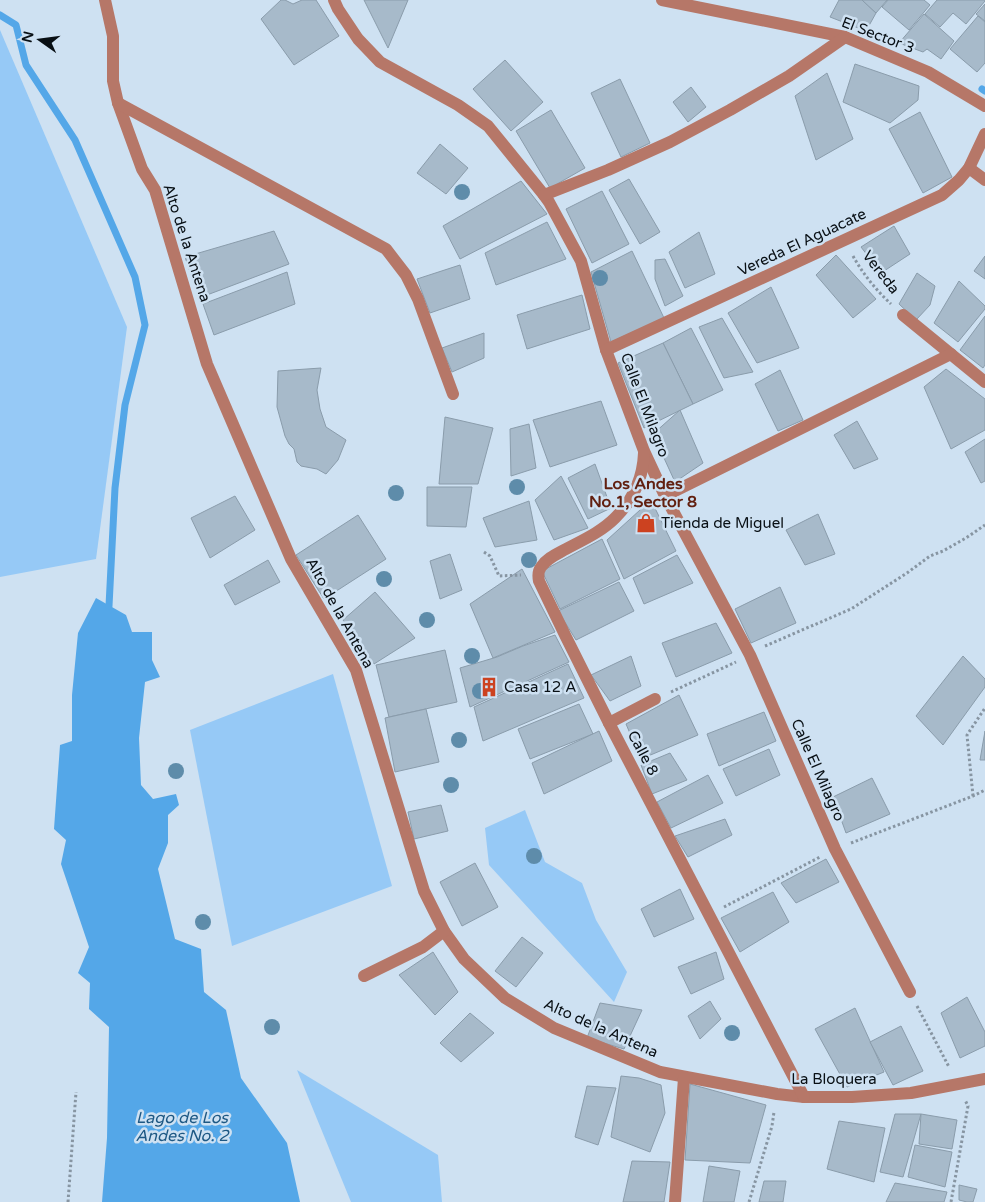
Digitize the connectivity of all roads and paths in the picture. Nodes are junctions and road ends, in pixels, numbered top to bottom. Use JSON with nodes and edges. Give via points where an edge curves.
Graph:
{"nodes":[{"id":1,"x":105,"y":0,"type":"edge"},
{"id":2,"x":334,"y":0,"type":"edge"},
{"id":3,"x":662,"y":0,"type":"edge"},
{"id":4,"x":845,"y":38,"type":"junction"},
{"id":5,"x":118,"y":103,"type":"junction"},
{"id":6,"x":985,"y":106,"type":"edge"},
{"id":7,"x":985,"y":134,"type":"edge"},
{"id":8,"x":969,"y":168,"type":"junction"},
{"id":9,"x":985,"y":180,"type":"edge"},
{"id":10,"x":544,"y":195,"type":"junction"},
{"id":11,"x":844,"y":240,"type":"junction"},
{"id":12,"x":903,"y":314,"type":"joint"},
{"id":13,"x":606,"y":350,"type":"junction"},
{"id":14,"x":951,"y":354,"type":"junction"},
{"id":15,"x":985,"y":382,"type":"edge"},
{"id":16,"x":453,"y":394,"type":"dead end"},
{"id":17,"x":644,"y":451,"type":"junction"},
{"id":18,"x":665,"y":496,"type":"junction"},
{"id":19,"x":985,"y":525,"type":"edge"},
{"id":20,"x":484,"y":552,"type":"dead end"},
{"id":21,"x":539,"y":573,"type":"junction"},
{"id":22,"x":750,"y":655,"type":"junction"},
{"id":23,"x":655,"y":700,"type":"joint"},
{"id":24,"x":985,"y":708,"type":"edge"},
{"id":25,"x":609,"y":723,"type":"junction"},
{"id":26,"x":985,"y":790,"type":"edge"},
{"id":27,"x":973,"y":796,"type":"junction"},
{"id":28,"x":835,"y":849,"type":"junction"},
{"id":29,"x":710,"y":914,"type":"junction"},
{"id":30,"x":444,"y":931,"type":"junction"},
{"id":31,"x":364,"y":976,"type":"dead end"},
{"id":32,"x":910,"y":992,"type":"joint"},
{"id":33,"x":684,"y":1078,"type":"junction"},
{"id":34,"x":985,"y":1079,"type":"edge"},
{"id":35,"x":958,"y":1084,"type":"junction"},
{"id":36,"x":76,"y":1092,"type":"dead end"},
{"id":37,"x":777,"y":1094,"type":"junction"},
{"id":38,"x":804,"y":1097,"type":"junction"},
{"id":39,"x":68,"y":1202,"type":"edge"},
{"id":40,"x":675,"y":1202,"type":"edge"},
{"id":41,"x":749,"y":1202,"type":"edge"},
{"id":42,"x":951,"y":1202,"type":"edge"}],
"edges":[{"from":1,"to":5,"type":"street","name":"Alto de la Antena","via":[[113,36],[113,81]]},
{"from":2,"to":10,"type":"street","name":"Calle El Milagro","via":[[358,39],[380,62],[458,104],[488,126]]},
{"from":3,"to":4,"type":"street","name":"El Sector 3"},
{"from":4,"to":6,"type":"street","name":"El Sector 3","via":[[928,72]]},
{"from":4,"to":10,"type":"street","via":[[772,86],[670,142]]},
{"from":5,"to":16,"type":"street","via":[[386,249],[406,275],[418,299]]},
{"from":5,"to":30,"type":"street","name":"Alto de la Antena","via":[[142,169],[156,190],[207,364],[291,559],[356,670],[424,892]]},
{"from":7,"to":8,"type":"street","name":"Vereda El Aguacate"},
{"from":8,"to":9,"type":"street"},
{"from":8,"to":11,"type":"street","name":"Vereda El Aguacate","via":[[942,195]]},
{"from":10,"to":13,"type":"street","name":"Calle El Milagro","via":[[581,261]]},
{"from":11,"to":12,"type":"path","name":"Vereda","via":[[860,268]]},
{"from":11,"to":13,"type":"street","name":"Vereda El Aguacate"},
{"from":12,"to":14,"type":"street"},
{"from":13,"to":17,"type":"street","name":"Calle El Milagro"},
{"from":14,"to":15,"type":"street"},
{"from":14,"to":18,"type":"street"},
{"from":17,"to":18,"type":"street","name":"Calle El Milagro"},
{"from":17,"to":21,"type":"street","via":[[643,468],[630,500],[598,532],[549,558]]},
{"from":18,"to":22,"type":"street","name":"Calle El Milagro"},
{"from":19,"to":22,"type":"path","via":[[930,556],[851,609]]},
{"from":20,"to":21,"type":"path","via":[[490,556],[499,576]]},
{"from":21,"to":25,"type":"street","name":"Calle 8","via":[[539,582]]},
{"from":22,"to":23,"type":"path"},
{"from":22,"to":28,"type":"street","name":"Calle El Milagro"},
{"from":23,"to":25,"type":"street"},
{"from":24,"to":27,"type":"path","via":[[967,736]]},
{"from":25,"to":29,"type":"street","name":"Calle 8"},
{"from":26,"to":27,"type":"path"},
{"from":27,"to":28,"type":"path"},
{"from":28,"to":29,"type":"path"},
{"from":28,"to":32,"type":"street","name":"Calle El Milagro"},
{"from":29,"to":38,"type":"street","name":"Calle 8"},
{"from":30,"to":31,"type":"street","via":[[423,947]]},
{"from":30,"to":33,"type":"street","name":"Alto de la Antena","via":[[464,959],[505,998],[554,1028],[660,1072]]},
{"from":32,"to":35,"type":"path"},
{"from":33,"to":37,"type":"street","name":"La Bloquera"},
{"from":33,"to":40,"type":"street"},
{"from":34,"to":35,"type":"street","name":"La Bloquera"},
{"from":35,"to":38,"type":"street","name":"La Bloquera","via":[[911,1093]]},
{"from":35,"to":42,"type":"path","via":[[968,1106]]},
{"from":36,"to":39,"type":"path"},
{"from":37,"to":38,"type":"street","name":"La Bloquera"},
{"from":37,"to":41,"type":"path","via":[[772,1126]]}]}
